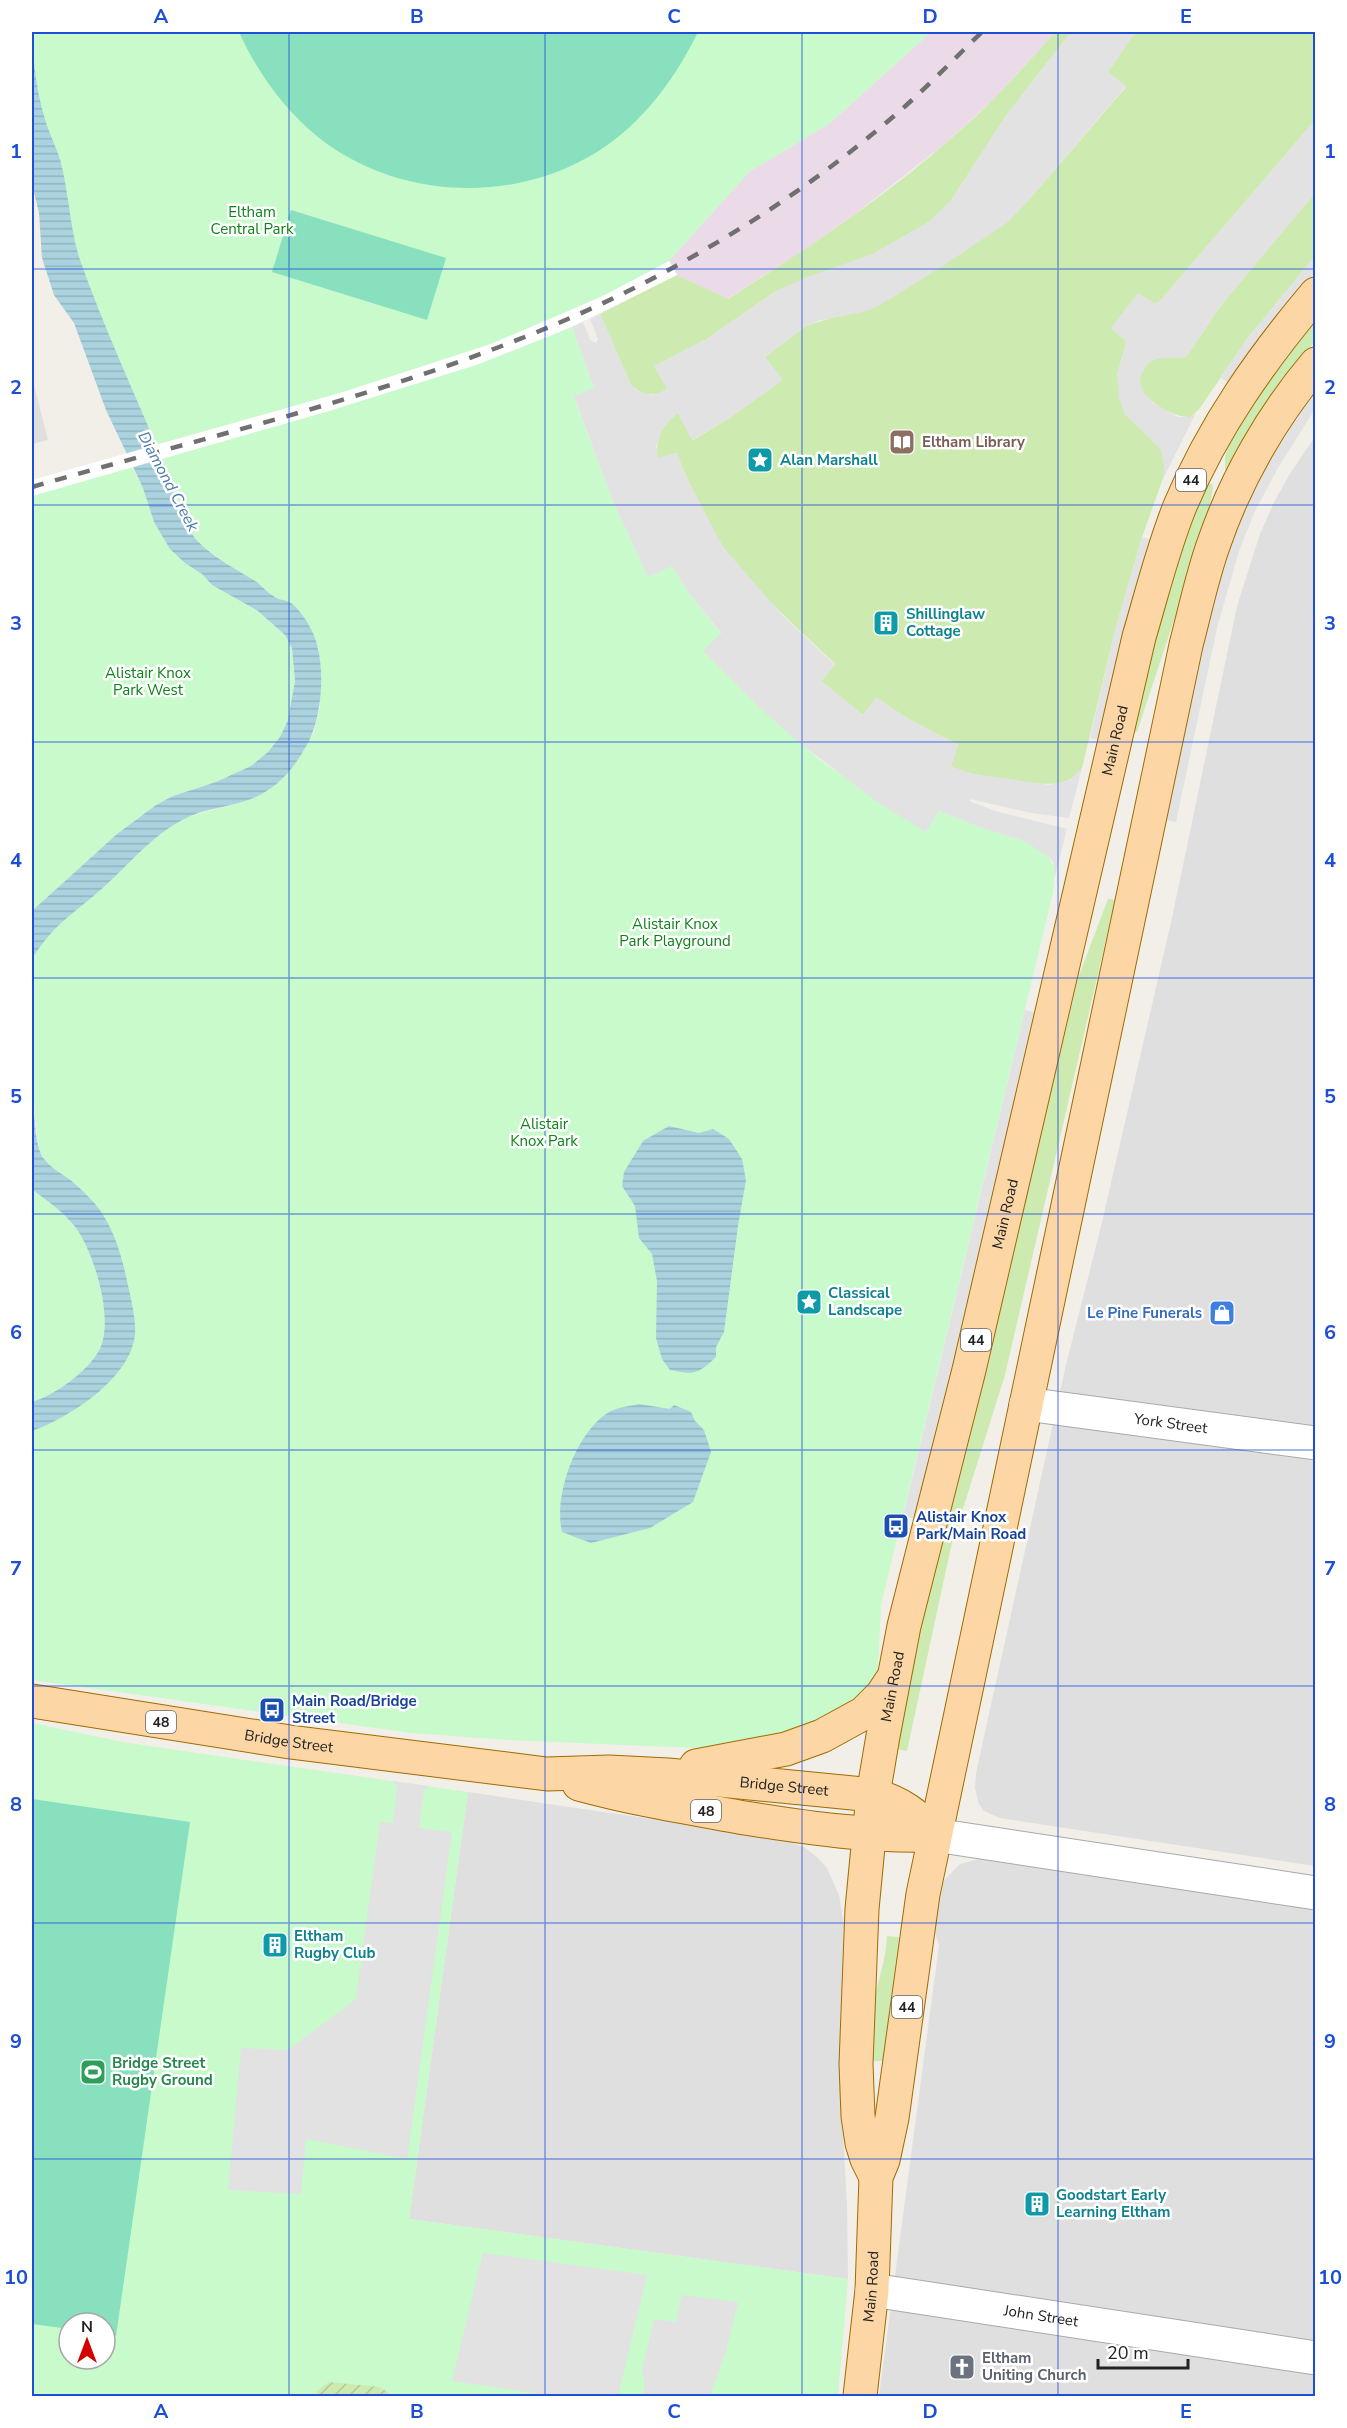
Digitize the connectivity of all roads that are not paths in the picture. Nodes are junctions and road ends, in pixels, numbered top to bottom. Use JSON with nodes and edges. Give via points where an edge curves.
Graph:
{"nodes":[{"id":1,"x":1316,"y":294,"type":"edge"},
{"id":2,"x":1316,"y":364,"type":"edge"},
{"id":3,"x":1209,"y":444,"type":"junction"},
{"id":4,"x":1226,"y":511,"type":"junction"},
{"id":5,"x":1100,"y":812,"type":"junction"},
{"id":6,"x":1144,"y":839,"type":"junction"},
{"id":7,"x":1092,"y":846,"type":"junction"},
{"id":8,"x":1026,"y":1404,"type":"junction"},
{"id":9,"x":1316,"y":1443,"type":"edge"},
{"id":10,"x":893,"y":1679,"type":"junction"},
{"id":11,"x":32,"y":1701,"type":"edge"},
{"id":12,"x":547,"y":1774,"type":"junction"},
{"id":13,"x":668,"y":1775,"type":"junction"},
{"id":14,"x":873,"y":1795,"type":"junction"},
{"id":15,"x":868,"y":1834,"type":"junction"},
{"id":16,"x":935,"y":1835,"type":"junction"},
{"id":17,"x":1316,"y":1893,"type":"edge"},
{"id":18,"x":876,"y":2177,"type":"junction"},
{"id":19,"x":872,"y":2290,"type":"junction"},
{"id":20,"x":1316,"y":2358,"type":"edge"},
{"id":21,"x":860,"y":2397,"type":"edge"}],
"edges":[{"from":1,"to":3,"type":"main road","name":"Main Road","number":"44","via":[[1267,353]]},
{"from":2,"to":4,"type":"main road","name":"Main Road","number":"44","via":[[1278,414]]},
{"from":3,"to":4,"type":"main road"},
{"from":3,"to":5,"type":"main road","name":"Main Road","number":"44","via":[[1179,508],[1154,586]]},
{"from":4,"to":6,"type":"main road","name":"Main Road","number":"44","via":[[1203,576]]},
{"from":5,"to":6,"type":"main road","via":[[1126,821]]},
{"from":5,"to":7,"type":"main road","name":"Main Road","number":"44"},
{"from":6,"to":7,"type":"main road","via":[[1119,846]]},
{"from":6,"to":8,"type":"main road","name":"Main Road","number":"44"},
{"from":7,"to":10,"type":"main road","name":"Main Road","number":"44"},
{"from":8,"to":9,"type":"street","name":"York Street"},
{"from":8,"to":16,"type":"main road","name":"Main Road","number":"44"},
{"from":10,"to":13,"type":"main road","via":[[864,1713],[822,1736],[786,1749]]},
{"from":10,"to":14,"type":"main road","name":"Main Road","number":"44"},
{"from":11,"to":12,"type":"main road","name":"Bridge Street","number":"48","via":[[290,1742]]},
{"from":12,"to":13,"type":"main road","name":"Bridge Street","number":"48"},
{"from":12,"to":15,"type":"main road","name":"Bridge Street","number":"48","via":[[666,1805]]},
{"from":13,"to":14,"type":"main road","name":"Bridge Street","number":"48"},
{"from":14,"to":15,"type":"main road","name":"Main Road","number":"44"},
{"from":14,"to":16,"type":"main road","name":"Bridge Street","number":"48","via":[[907,1808]]},
{"from":15,"to":16,"type":"main road","name":"Bridge Street","number":"48"},
{"from":15,"to":18,"type":"main road","name":"Main Road","number":"44","via":[[856,2075],[862,2143]]},
{"from":16,"to":17,"type":"street","name":"Bridge Street"},
{"from":16,"to":18,"type":"main road","name":"Main Road","number":"44","via":[[918,1924],[892,2118]]},
{"from":18,"to":19,"type":"main road","name":"Main Road","number":"44"},
{"from":19,"to":20,"type":"street","name":"John Street"},
{"from":19,"to":21,"type":"main road","name":"Main Road","number":"44"}]}
